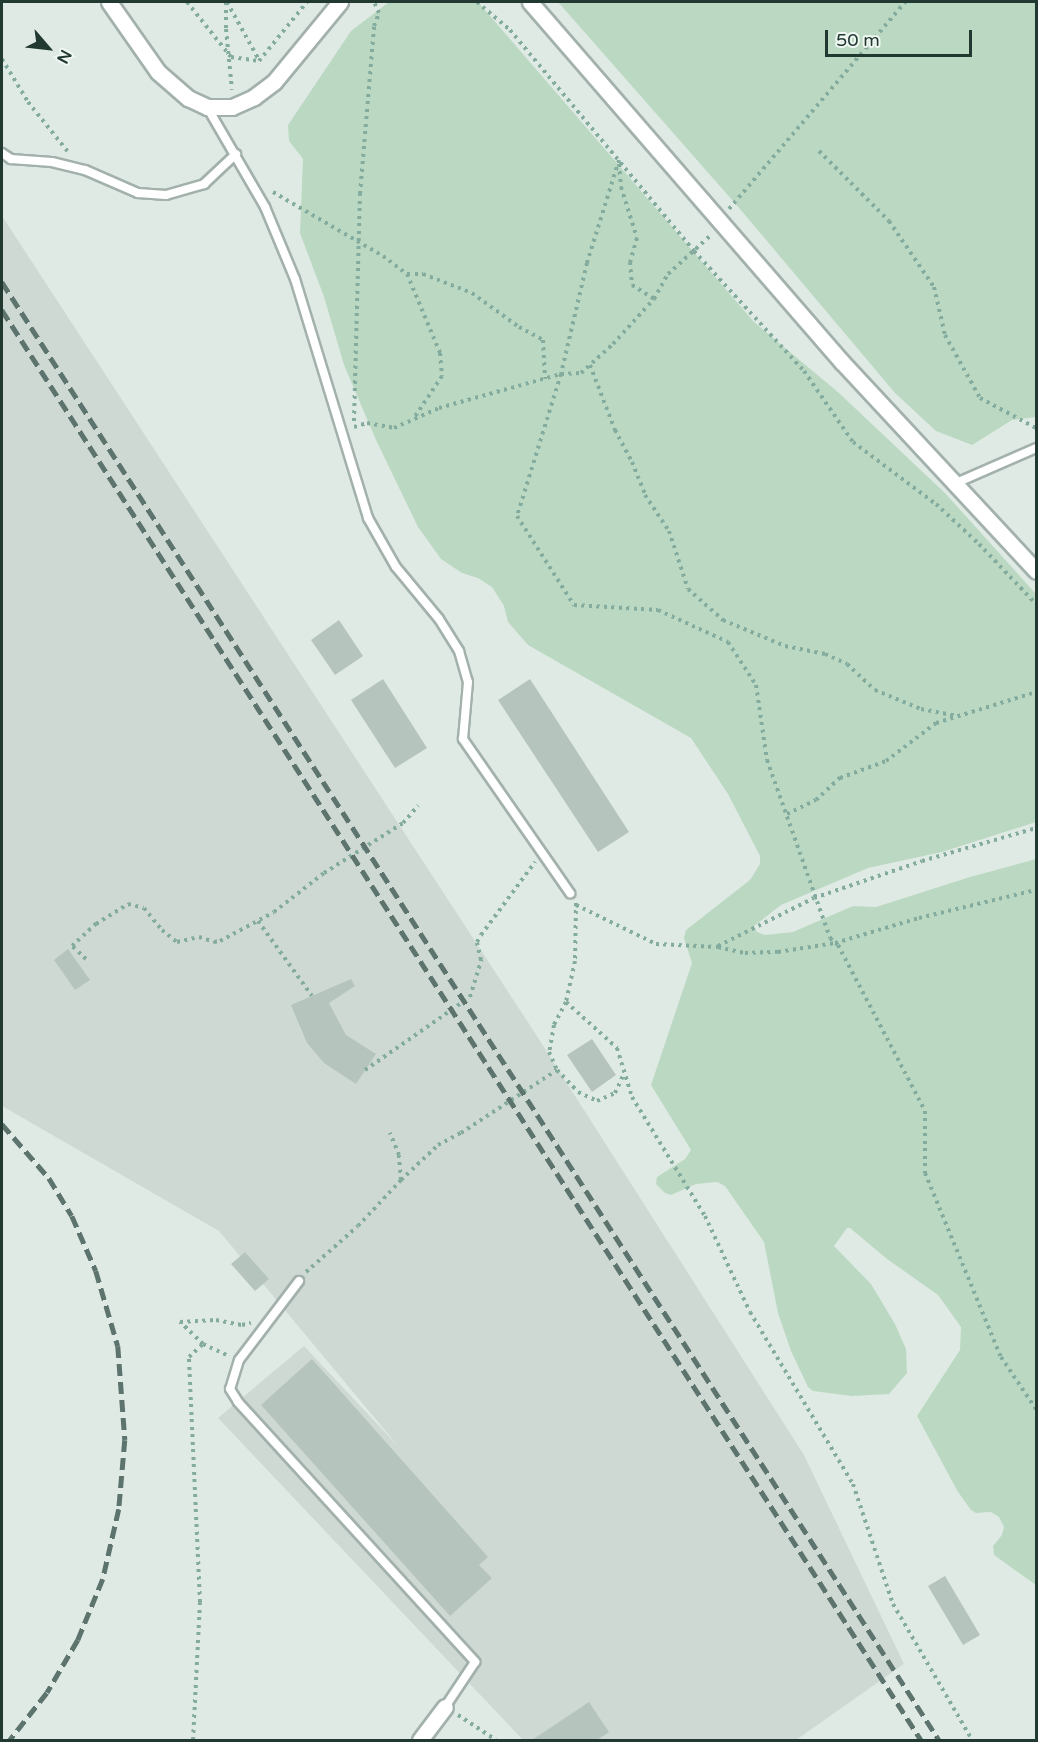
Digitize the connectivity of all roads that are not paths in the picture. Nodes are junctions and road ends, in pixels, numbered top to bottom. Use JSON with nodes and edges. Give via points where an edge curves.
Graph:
{"nodes":[{"id":1,"x":109,"y":2,"type":"edge"},
{"id":2,"x":340,"y":2,"type":"edge"},
{"id":3,"x":530,"y":2,"type":"edge"},
{"id":4,"x":207,"y":108,"type":"junction"},
{"id":5,"x":2,"y":153,"type":"edge"},
{"id":6,"x":236,"y":154,"type":"junction"},
{"id":7,"x":1036,"y":448,"type":"edge"},
{"id":8,"x":956,"y":483,"type":"junction"},
{"id":9,"x":1036,"y":571,"type":"edge"},
{"id":10,"x":570,"y":893,"type":"road end"},
{"id":11,"x":299,"y":1281,"type":"road end"},
{"id":12,"x":445,"y":1707,"type":"joint"},
{"id":13,"x":420,"y":1740,"type":"edge"}],
"edges":[{"from":1,"to":4,"type":"street","via":[[158,72],[188,98]]},
{"from":2,"to":4,"type":"street","via":[[274,82],[254,98],[232,107]]},
{"from":3,"to":8,"type":"street","via":[[842,362]]},
{"from":4,"to":6,"type":"lane"},
{"from":5,"to":6,"type":"lane","via":[[11,159],[82,169],[138,193],[166,195],[204,184]]},
{"from":6,"to":10,"type":"lane","via":[[266,207],[296,279],[368,519],[396,567],[439,619],[459,651],[468,682],[463,739]]},
{"from":7,"to":8,"type":"lane"},
{"from":8,"to":9,"type":"street"},
{"from":11,"to":12,"type":"lane","via":[[239,1360],[230,1389],[475,1662]]},
{"from":12,"to":13,"type":"street"}]}
